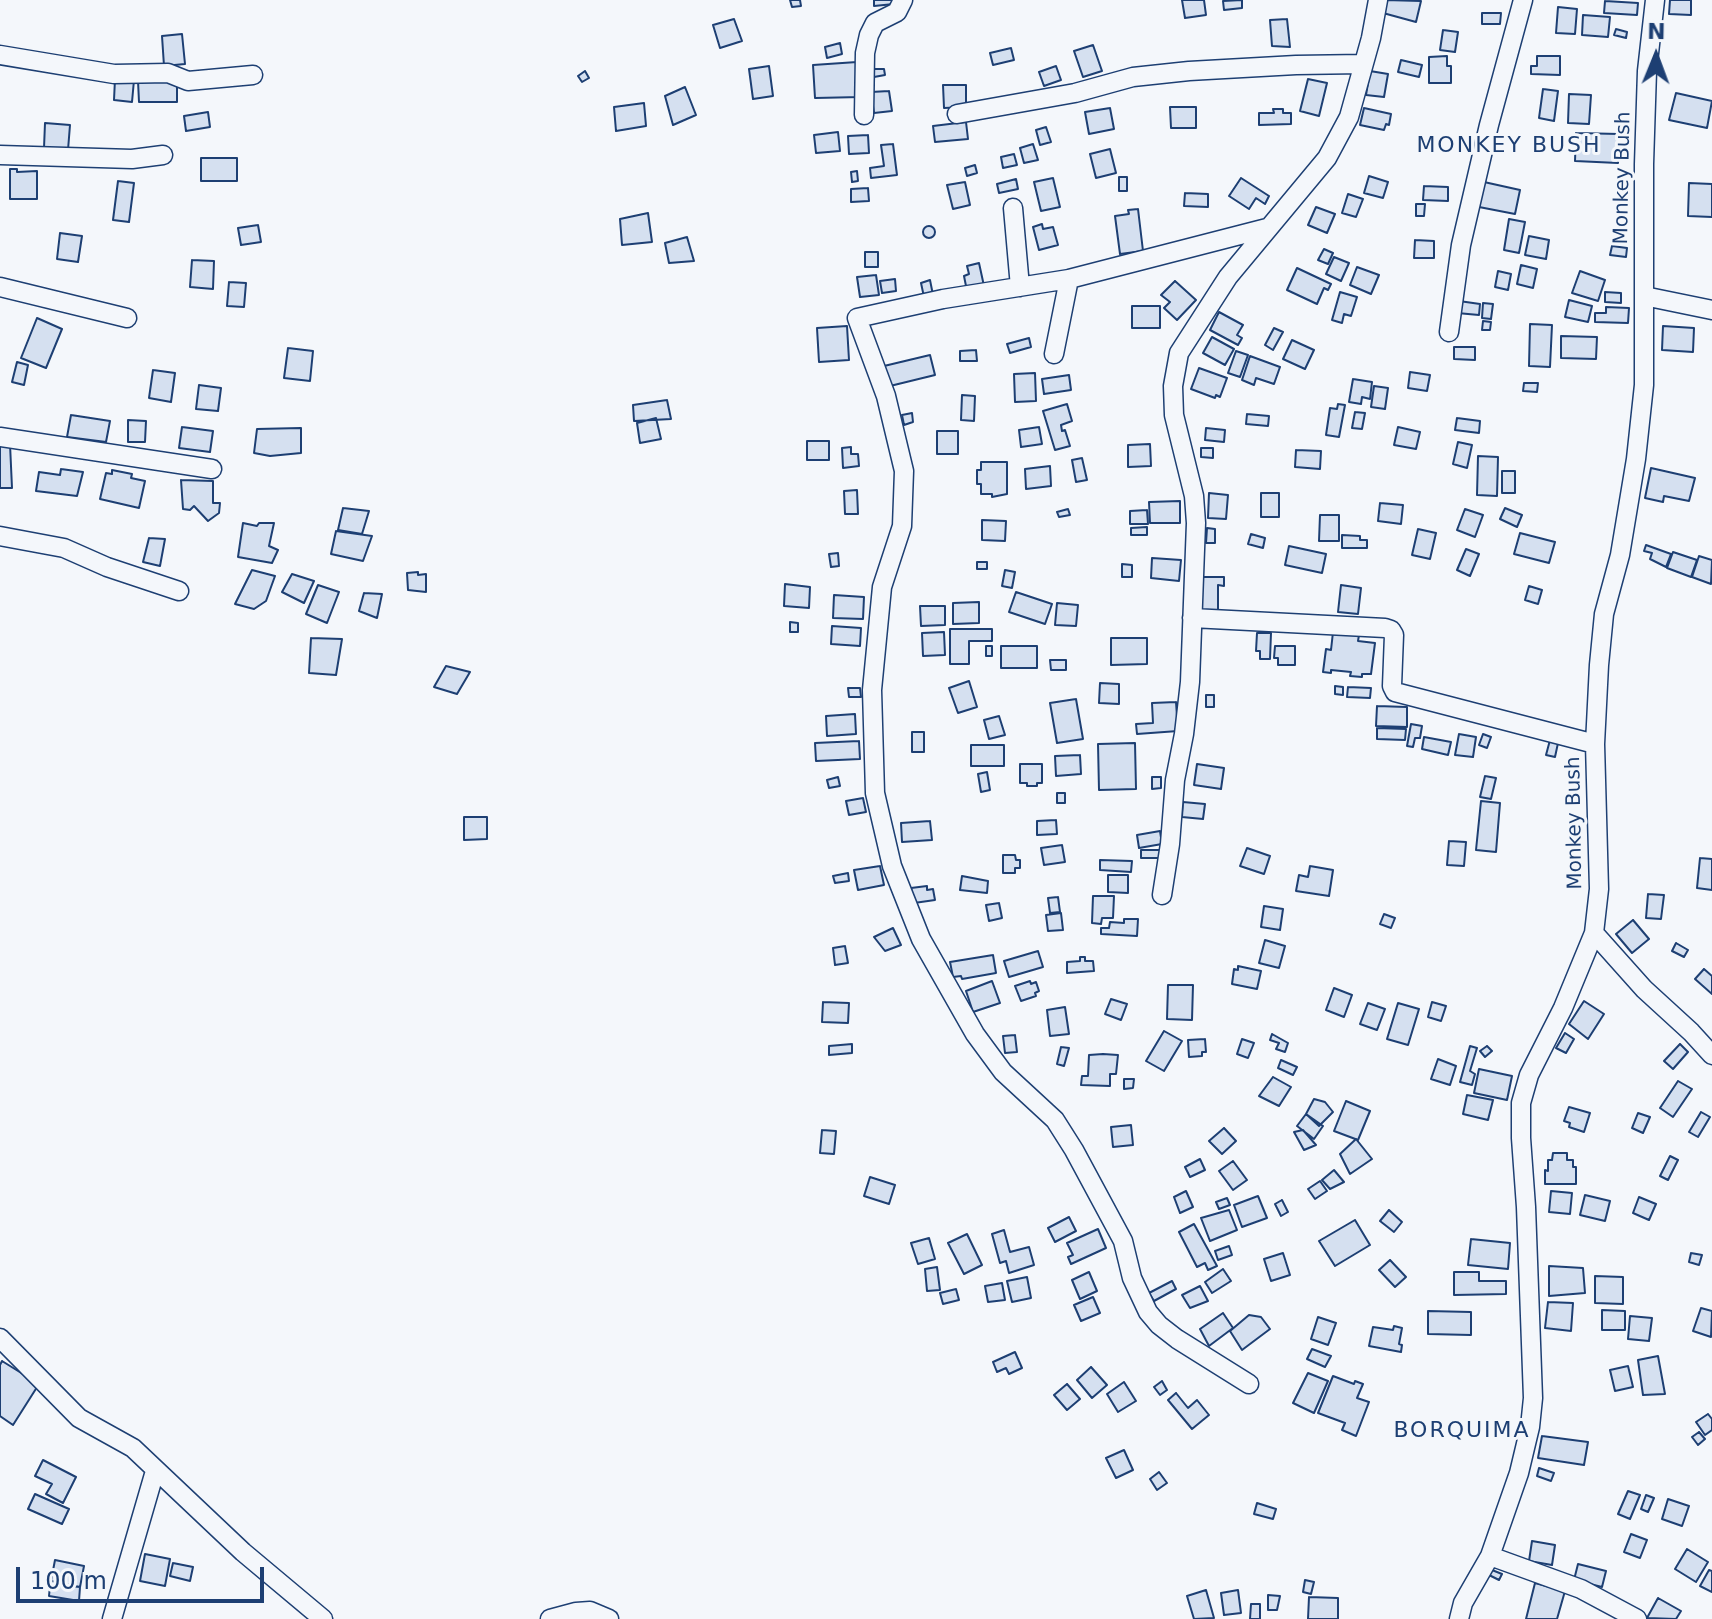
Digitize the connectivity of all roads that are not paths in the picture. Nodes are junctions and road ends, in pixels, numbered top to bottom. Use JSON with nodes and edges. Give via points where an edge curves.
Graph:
{"nodes":[{"id":1,"x":903,"y":0,"type":"edge"},
{"id":2,"x":1378,"y":0,"type":"edge"},
{"id":3,"x":1523,"y":0,"type":"edge"},
{"id":4,"x":1655,"y":0,"type":"edge"},
{"id":5,"x":0,"y":55,"type":"edge"},
{"id":6,"x":1363,"y":64,"type":"junction"},
{"id":7,"x":253,"y":75,"type":"dead end"},
{"id":8,"x":957,"y":114,"type":"dead end"},
{"id":9,"x":864,"y":115,"type":"dead end"},
{"id":10,"x":0,"y":155,"type":"edge"},
{"id":11,"x":163,"y":155,"type":"dead end"},
{"id":12,"x":1013,"y":208,"type":"dead end"},
{"id":13,"x":1267,"y":228,"type":"junction"},
{"id":14,"x":1069,"y":279,"type":"junction"},
{"id":15,"x":0,"y":287,"type":"edge"},
{"id":16,"x":1020,"y":287,"type":"junction"},
{"id":17,"x":1644,"y":296,"type":"junction"},
{"id":18,"x":1712,"y":310,"type":"edge"},
{"id":19,"x":127,"y":318,"type":"dead end"},
{"id":20,"x":1449,"y":332,"type":"dead end"},
{"id":21,"x":1054,"y":354,"type":"dead end"},
{"id":22,"x":0,"y":437,"type":"edge"},
{"id":23,"x":212,"y":469,"type":"dead end"},
{"id":24,"x":0,"y":536,"type":"edge"},
{"id":25,"x":179,"y":591,"type":"dead end"},
{"id":26,"x":1192,"y":618,"type":"junction"},
{"id":27,"x":1595,"y":744,"type":"junction"},
{"id":28,"x":1162,"y":895,"type":"dead end"},
{"id":29,"x":1594,"y":933,"type":"junction"},
{"id":30,"x":1712,"y":1055,"type":"edge"},
{"id":31,"x":0,"y":1338,"type":"edge"},
{"id":32,"x":1249,"y":1384,"type":"dead end"},
{"id":33,"x":155,"y":1471,"type":"junction"},
{"id":34,"x":1490,"y":1556,"type":"junction"},
{"id":35,"x":112,"y":1619,"type":"edge"},
{"id":36,"x":323,"y":1619,"type":"edge"},
{"id":37,"x":550,"y":1619,"type":"edge"},
{"id":38,"x":609,"y":1619,"type":"edge"},
{"id":39,"x":1459,"y":1619,"type":"edge"},
{"id":40,"x":1637,"y":1619,"type":"edge"}],
"edges":[{"from":1,"to":9,"type":"street","via":[[897,12],[875,23],[869,35]]},
{"from":2,"to":6,"type":"street"},
{"from":3,"to":20,"type":"street","via":[[1461,245]]},
{"from":4,"to":17,"type":"street","name":"Monkey Bush","via":[[1646,87]]},
{"from":5,"to":7,"type":"street","via":[[114,74],[168,73],[188,81]]},
{"from":6,"to":8,"type":"street","via":[[1133,77]]},
{"from":6,"to":13,"type":"street","via":[[1349,117],[1327,158]]},
{"from":10,"to":11,"type":"street"},
{"from":12,"to":16,"type":"street"},
{"from":13,"to":14,"type":"street"},
{"from":13,"to":26,"type":"street","via":[[1179,353],[1174,415],[1196,523]]},
{"from":14,"to":16,"type":"street"},
{"from":14,"to":21,"type":"street"},
{"from":15,"to":19,"type":"street"},
{"from":16,"to":32,"type":"street","via":[[857,318],[886,396],[904,471],[902,526],[882,587],[872,690],[875,793],[892,866],[934,964],[1003,1072],[1055,1120],[1074,1150],[1123,1241],[1135,1288],[1148,1312],[1177,1339]]},
{"from":17,"to":18,"type":"street"},
{"from":17,"to":27,"type":"street","name":"Monkey Bush","via":[[1644,385],[1636,459],[1604,614]]},
{"from":22,"to":23,"type":"street"},
{"from":24,"to":25,"type":"street","via":[[64,548]]},
{"from":26,"to":27,"type":"street","via":[[1385,628],[1394,635],[1395,692]]},
{"from":26,"to":28,"type":"street","via":[[1190,682]]},
{"from":27,"to":29,"type":"street","name":"Monkey Bush","via":[[1599,889]]},
{"from":29,"to":30,"type":"street"},
{"from":29,"to":34,"type":"street","name":"Monkey Bush","via":[[1521,1103],[1533,1398],[1519,1473]]},
{"from":31,"to":33,"type":"street","via":[[79,1418],[133,1448]]},
{"from":33,"to":35,"type":"street"},
{"from":33,"to":36,"type":"street"},
{"from":34,"to":39,"type":"street","name":"Monkey Bush"},
{"from":34,"to":40,"type":"street","via":[[1581,1589]]},
{"from":37,"to":38,"type":"street","via":[[590,1611]]}]}
